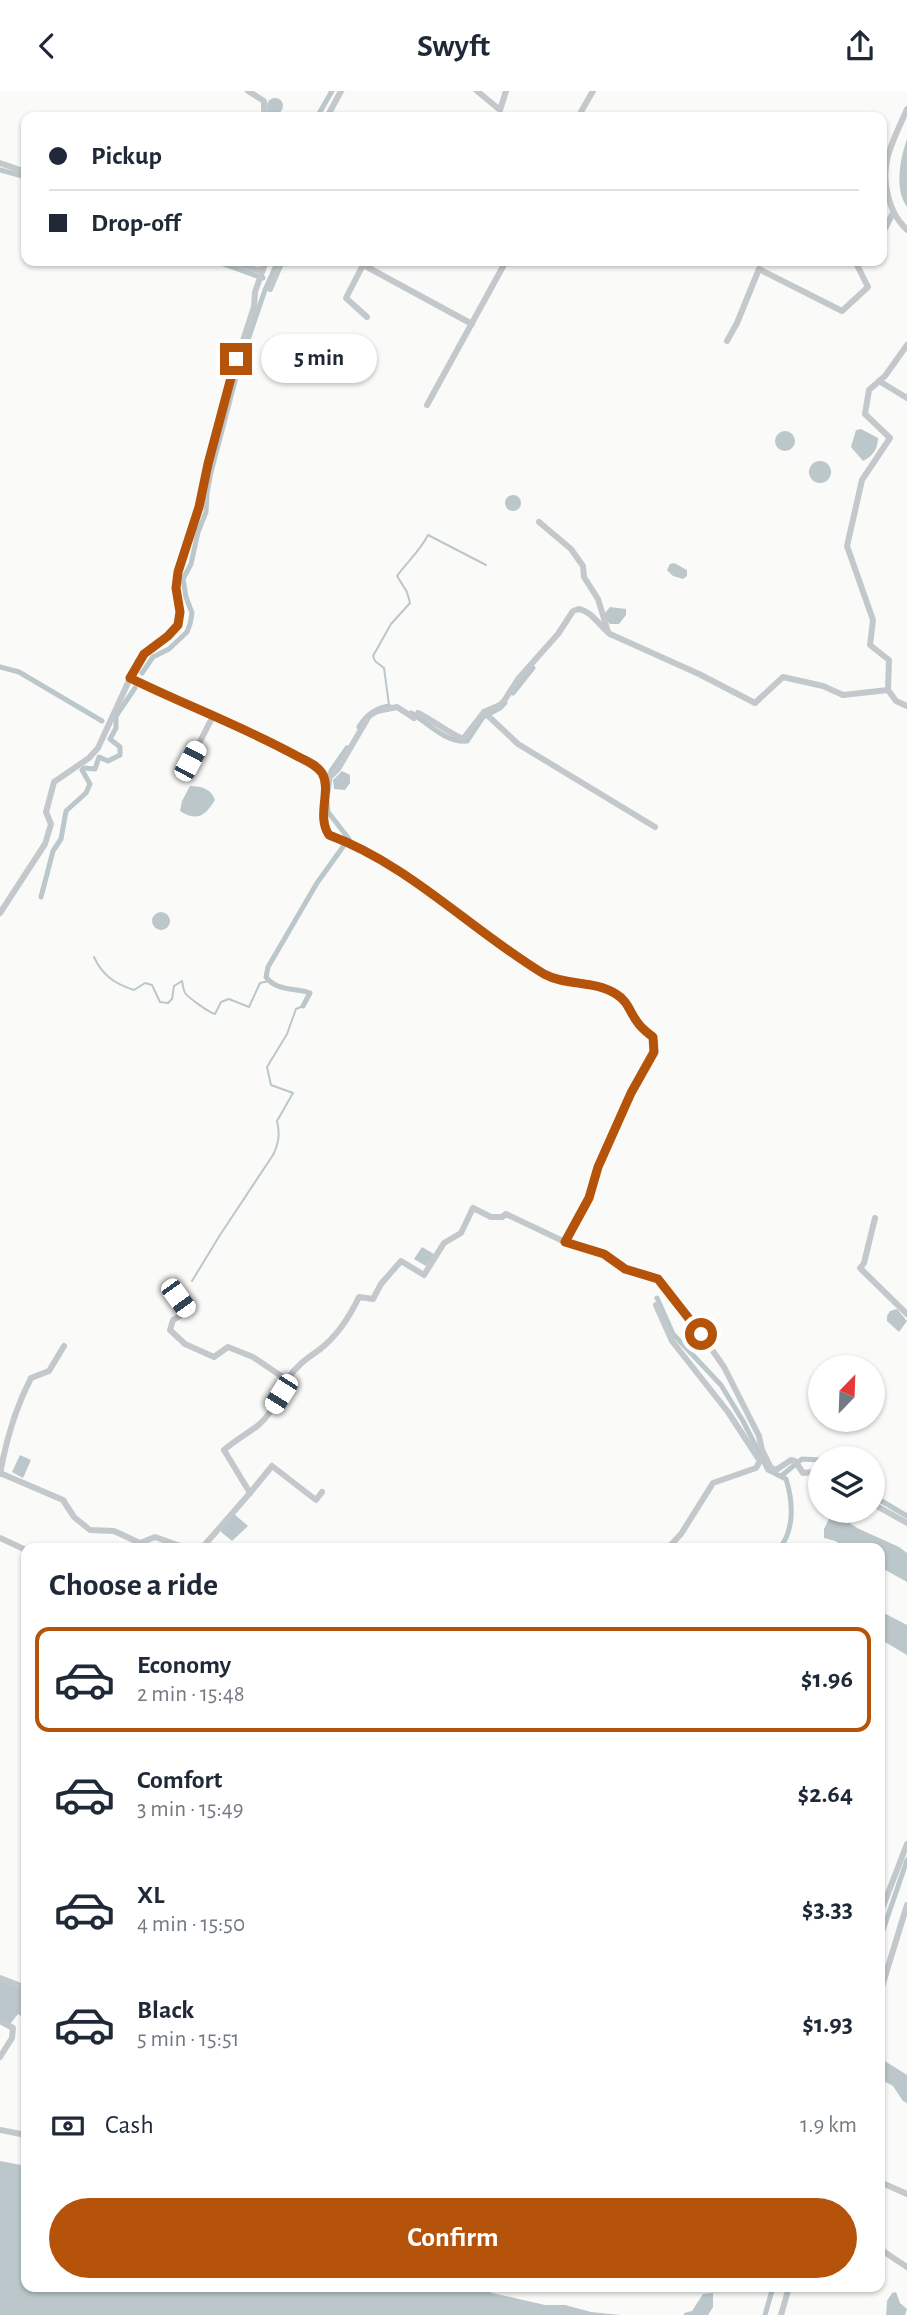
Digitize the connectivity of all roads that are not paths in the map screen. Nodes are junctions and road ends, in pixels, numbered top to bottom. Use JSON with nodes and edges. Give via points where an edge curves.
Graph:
{"nodes":[{"id":1,"x":248,"y":91,"type":"edge"},
{"id":2,"x":341,"y":91,"type":"edge"},
{"id":3,"x":477,"y":91,"type":"edge"},
{"id":4,"x":506,"y":91,"type":"edge"},
{"id":5,"x":593,"y":91,"type":"edge"},
{"id":6,"x":907,"y":110,"type":"edge"},
{"id":7,"x":267,"y":112,"type":"edge"},
{"id":8,"x":330,"y":112,"type":"edge"},
{"id":9,"x":581,"y":112,"type":"edge"},
{"id":10,"x":887,"y":161,"type":"edge"},
{"id":11,"x":0,"y":163,"type":"edge"},
{"id":12,"x":21,"y":170,"type":"edge"},
{"id":13,"x":887,"y":190,"type":"edge"},
{"id":14,"x":893,"y":213,"type":"junction"},
{"id":15,"x":887,"y":224,"type":"edge"},
{"id":16,"x":907,"y":230,"type":"edge"},
{"id":17,"x":246,"y":266,"type":"edge"},
{"id":18,"x":264,"y":266,"type":"edge"},
{"id":19,"x":280,"y":266,"type":"edge"},
{"id":20,"x":359,"y":266,"type":"edge"},
{"id":21,"x":366,"y":266,"type":"edge"},
{"id":22,"x":503,"y":266,"type":"edge"},
{"id":23,"x":858,"y":266,"type":"edge"},
{"id":24,"x":263,"y":269,"type":"junction"},
{"id":25,"x":270,"y":289,"type":"dead end"},
{"id":26,"x":368,"y":317,"type":"dead end"},
{"id":27,"x":472,"y":324,"type":"junction"},
{"id":28,"x":727,"y":341,"type":"dead end"},
{"id":29,"x":907,"y":345,"type":"edge"},
{"id":30,"x":879,"y":381,"type":"junction"},
{"id":31,"x":907,"y":398,"type":"edge"},
{"id":32,"x":427,"y":405,"type":"dead end"},
{"id":33,"x":538,"y":522,"type":"dead end"},
{"id":34,"x":609,"y":634,"type":"junction"},
{"id":35,"x":130,"y":678,"type":"junction"},
{"id":36,"x":888,"y":691,"type":"junction"},
{"id":37,"x":907,"y":706,"type":"edge"},
{"id":38,"x":484,"y":712,"type":"junction"},
{"id":39,"x":213,"y":716,"type":"junction"},
{"id":40,"x":324,"y":776,"type":"junction"},
{"id":41,"x":188,"y":777,"type":"dead end"},
{"id":42,"x":655,"y":827,"type":"dead end"},
{"id":43,"x":0,"y":913,"type":"edge"},
{"id":44,"x":875,"y":1218,"type":"dead end"},
{"id":45,"x":565,"y":1242,"type":"junction"},
{"id":46,"x":178,"y":1298,"type":"dead end"},
{"id":47,"x":656,"y":1305,"type":"dead end"},
{"id":48,"x":907,"y":1314,"type":"edge"},
{"id":49,"x":64,"y":1346,"type":"dead end"},
{"id":50,"x":287,"y":1380,"type":"junction"},
{"id":51,"x":808,"y":1472,"type":"edge"},
{"id":52,"x":0,"y":1474,"type":"edge"},
{"id":53,"x":322,"y":1492,"type":"dead end"},
{"id":54,"x":250,"y":1493,"type":"junction"},
{"id":55,"x":885,"y":1511,"type":"edge"},
{"id":56,"x":907,"y":1523,"type":"edge"},
{"id":57,"x":0,"y":1538,"type":"edge"},
{"id":58,"x":140,"y":1543,"type":"edge"},
{"id":59,"x":140,"y":1543,"type":"edge"},
{"id":60,"x":176,"y":1543,"type":"edge"},
{"id":61,"x":206,"y":1543,"type":"edge"},
{"id":62,"x":673,"y":1543,"type":"edge"},
{"id":63,"x":21,"y":1548,"type":"edge"},
{"id":64,"x":907,"y":1844,"type":"edge"},
{"id":65,"x":885,"y":1901,"type":"edge"},
{"id":66,"x":907,"y":1905,"type":"edge"},
{"id":67,"x":885,"y":1977,"type":"edge"},
{"id":68,"x":0,"y":1978,"type":"edge"},
{"id":69,"x":21,"y":1987,"type":"edge"},
{"id":70,"x":0,"y":2021,"type":"edge"},
{"id":71,"x":0,"y":2057,"type":"edge"},
{"id":72,"x":0,"y":2130,"type":"edge"},
{"id":73,"x":21,"y":2134,"type":"edge"},
{"id":74,"x":885,"y":2184,"type":"edge"},
{"id":75,"x":907,"y":2194,"type":"edge"},
{"id":76,"x":885,"y":2252,"type":"edge"},
{"id":77,"x":907,"y":2267,"type":"edge"},
{"id":78,"x":788,"y":2292,"type":"edge"},
{"id":79,"x":781,"y":2315,"type":"edge"}],
"edges":[{"from":1,"to":7,"type":"street","via":[[264,101]]},
{"from":2,"to":8,"type":"street"},
{"from":3,"to":4,"type":"street","via":[[500,110]]},
{"from":5,"to":9,"type":"street"},
{"from":6,"to":10,"type":"street"},
{"from":11,"to":12,"type":"street"},
{"from":13,"to":14,"type":"street"},
{"from":14,"to":15,"type":"street"},
{"from":14,"to":16,"type":"street"},
{"from":17,"to":24,"type":"street"},
{"from":18,"to":24,"type":"street"},
{"from":19,"to":25,"type":"street"},
{"from":20,"to":26,"type":"street","via":[[345,298]]},
{"from":21,"to":27,"type":"street"},
{"from":22,"to":27,"type":"street"},
{"from":23,"to":28,"type":"street","via":[[868,287],[842,311],[759,269]]},
{"from":24,"to":35,"type":"street","via":[[178,572],[178,625],[144,654]]},
{"from":27,"to":32,"type":"street"},
{"from":29,"to":30,"type":"street"},
{"from":30,"to":31,"type":"street"},
{"from":30,"to":36,"type":"street","via":[[869,390],[865,414],[890,438],[862,480],[847,546],[873,620],[870,645],[889,660]]},
{"from":33,"to":34,"type":"street","via":[[571,549],[583,566]]},
{"from":34,"to":36,"type":"street","via":[[755,703],[783,677],[843,695]]},
{"from":34,"to":38,"type":"street","via":[[593,615],[573,611],[504,701]]},
{"from":35,"to":39,"type":"street"},
{"from":35,"to":43,"type":"street","via":[[98,748],[54,782],[45,844]]},
{"from":36,"to":37,"type":"street"},
{"from":38,"to":40,"type":"street","via":[[463,739],[397,707],[377,711],[369,716],[332,775]]},
{"from":38,"to":42,"type":"street","via":[[518,744]]},
{"from":39,"to":40,"type":"street","via":[[266,739]]},
{"from":39,"to":41,"type":"street","via":[[190,761]]},
{"from":40,"to":45,"type":"street","via":[[323,813],[329,835],[373,855],[547,975],[614,992],[653,1037],[654,1052]]},
{"from":44,"to":48,"type":"street","via":[[860,1268]]},
{"from":45,"to":50,"type":"street","via":[[518,1218],[506,1214],[491,1217],[473,1208],[461,1233],[444,1243],[424,1275],[401,1262],[373,1299],[359,1297],[331,1338]]},
{"from":45,"to":51,"type":"street","via":[[658,1279],[723,1367],[771,1468],[791,1460]]},
{"from":46,"to":50,"type":"street","via":[[188,1311],[173,1321],[170,1330],[185,1344],[214,1357],[228,1347]]},
{"from":47,"to":62,"type":"street","via":[[672,1341],[736,1422],[760,1461],[756,1468],[712,1483]]},
{"from":49,"to":52,"type":"street","via":[[49,1371],[31,1378],[18,1404]]},
{"from":50,"to":54,"type":"street","via":[[267,1416],[223,1450]]},
{"from":52,"to":58,"type":"street","via":[[63,1500],[74,1517],[90,1529],[114,1531]]},
{"from":53,"to":54,"type":"street","via":[[316,1500],[272,1466]]},
{"from":54,"to":61,"type":"street"},
{"from":55,"to":56,"type":"street"},
{"from":57,"to":63,"type":"street"},
{"from":59,"to":60,"type":"street","via":[[155,1537]]},
{"from":64,"to":65,"type":"street"},
{"from":66,"to":67,"type":"street"},
{"from":68,"to":69,"type":"street"},
{"from":70,"to":71,"type":"street","via":[[13,2028]]},
{"from":72,"to":73,"type":"street"},
{"from":74,"to":75,"type":"street"},
{"from":76,"to":77,"type":"street"},
{"from":78,"to":79,"type":"street"}]}
